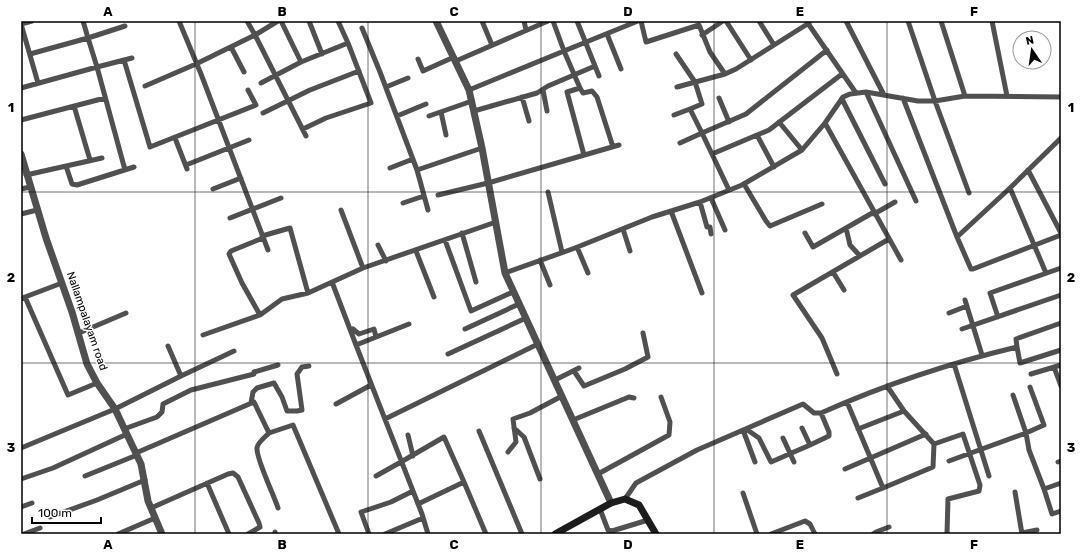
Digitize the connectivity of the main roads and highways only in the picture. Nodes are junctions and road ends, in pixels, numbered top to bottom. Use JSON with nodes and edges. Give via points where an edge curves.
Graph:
{"nodes":[{"id":1,"x":564,"y":532,"type":"edge"},
{"id":2,"x":555,"y":534,"type":"edge"},
{"id":3,"x":656,"y":534,"type":"edge"}],
"edges":[{"from":1,"to":2,"type":"main road"},
{"from":1,"to":3,"type":"main road","via":[[611,503],[625,499],[639,505]]}]}
